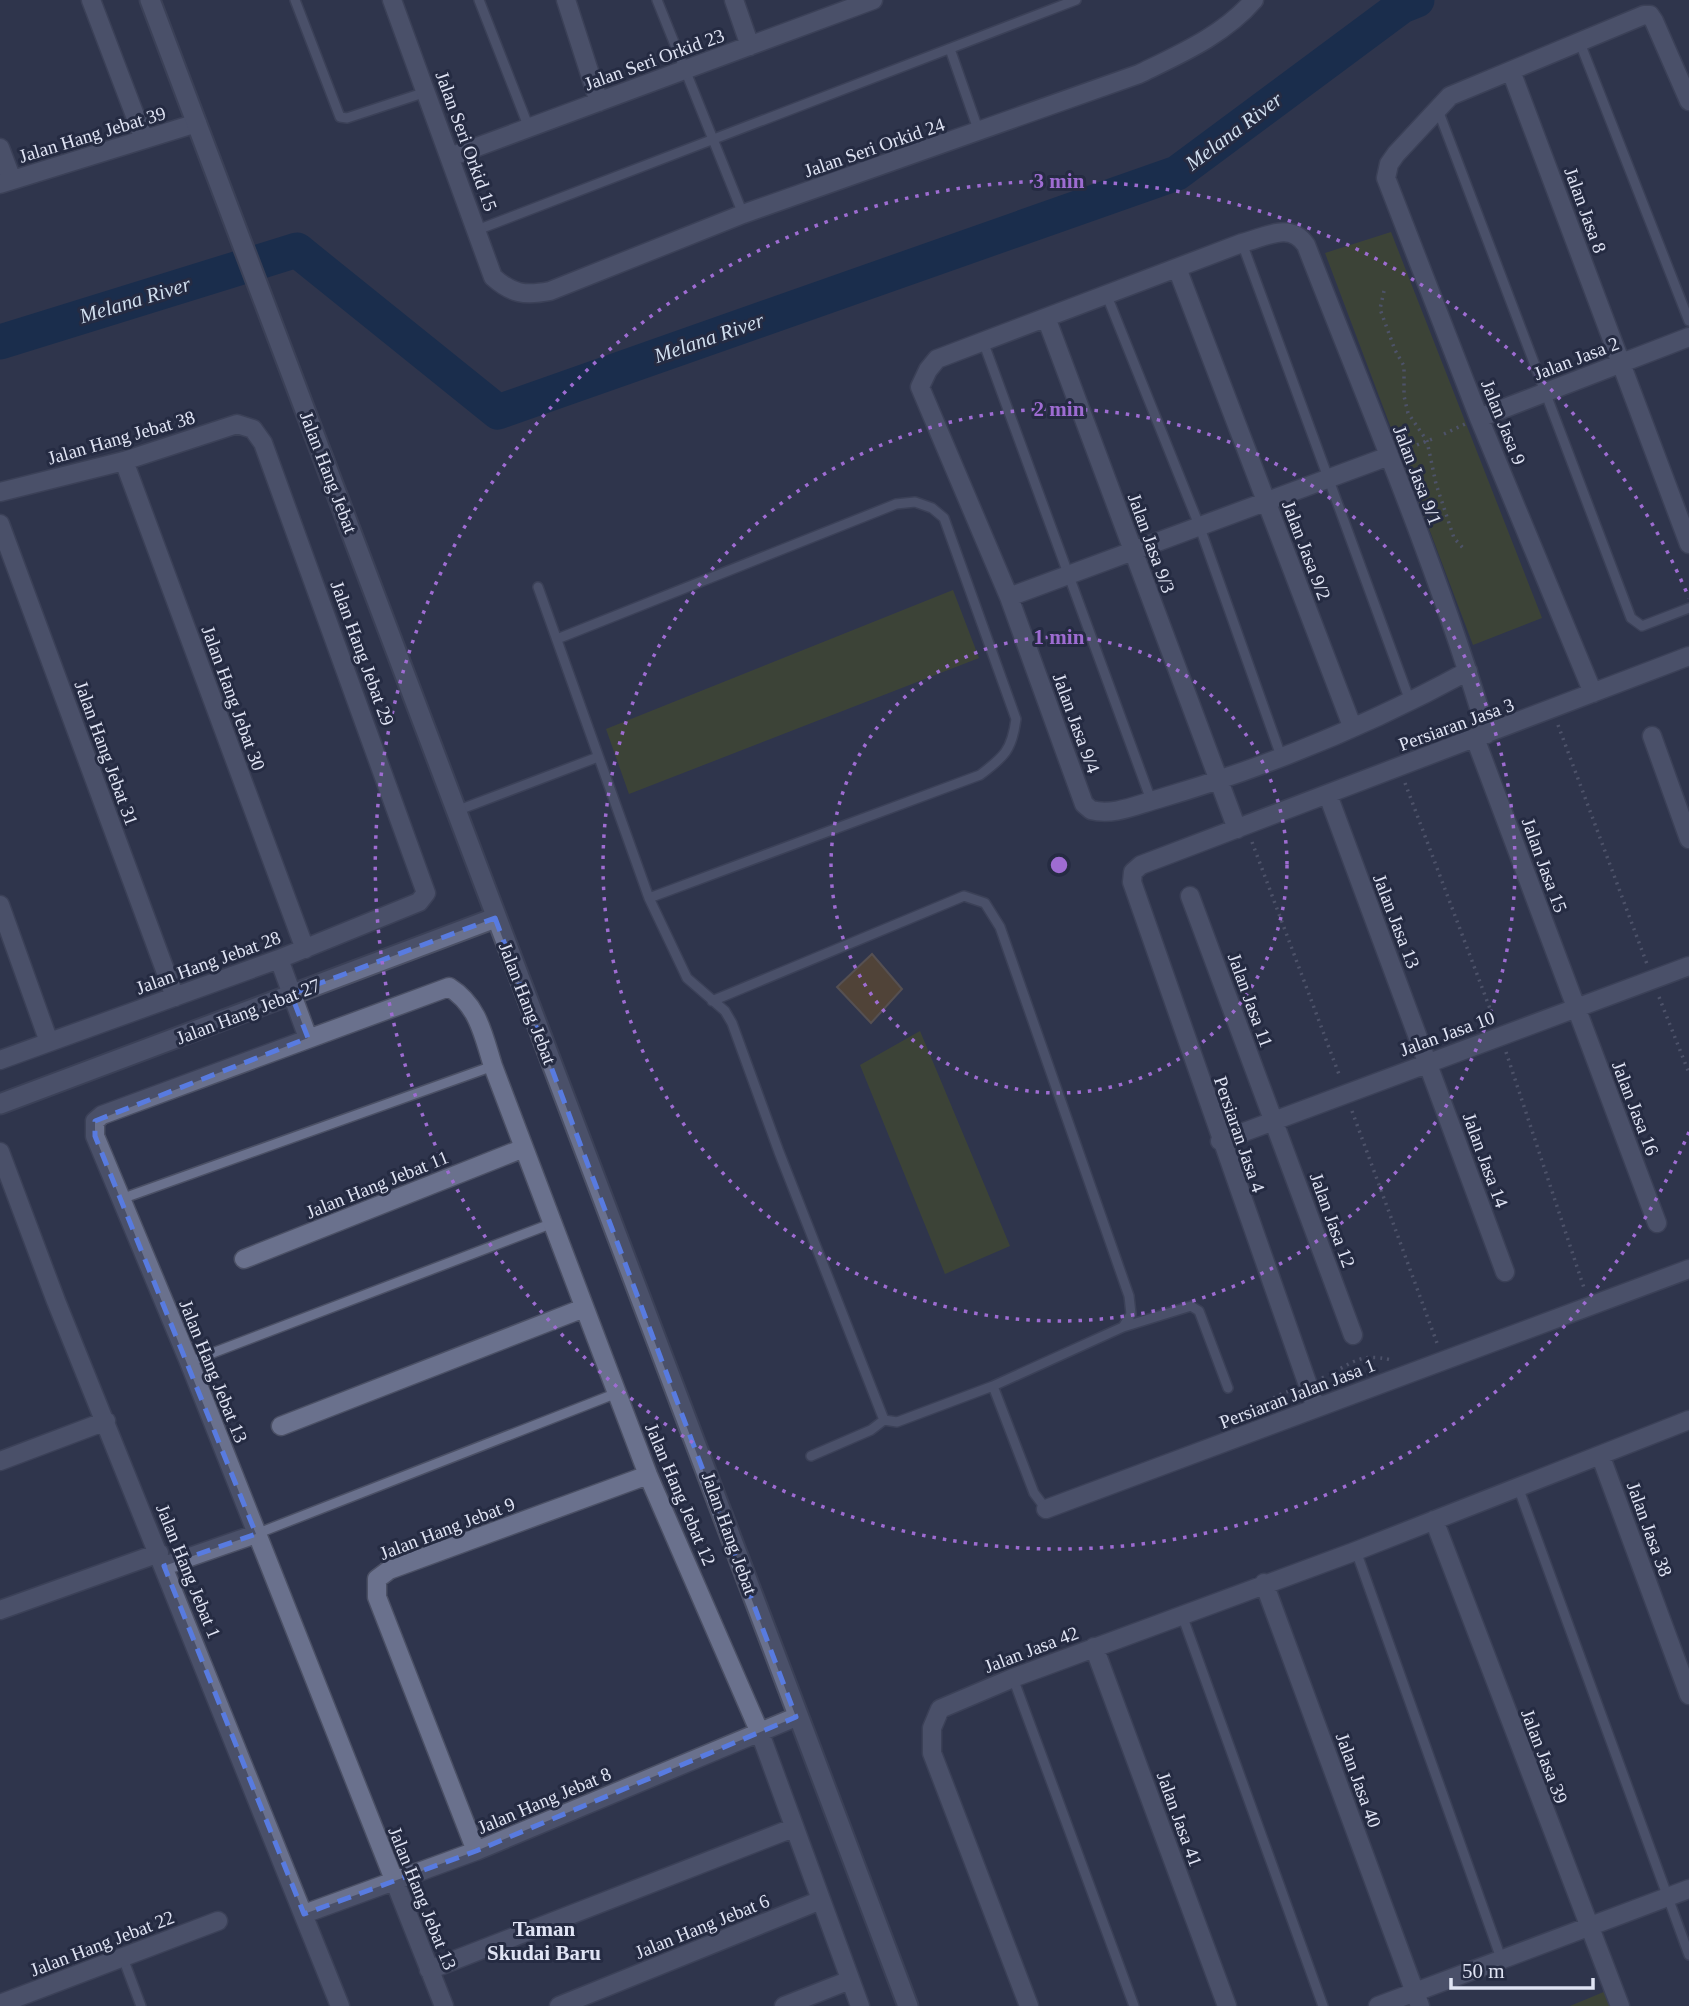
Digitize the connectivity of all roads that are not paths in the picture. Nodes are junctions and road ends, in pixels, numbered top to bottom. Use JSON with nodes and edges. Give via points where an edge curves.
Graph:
{"nodes":[{"id":1,"x":91,"y":0,"type":"edge"},
{"id":2,"x":295,"y":0,"type":"edge"},
{"id":3,"x":392,"y":0,"type":"edge"},
{"id":4,"x":479,"y":0,"type":"edge"},
{"id":5,"x":566,"y":0,"type":"edge"},
{"id":6,"x":657,"y":0,"type":"edge"},
{"id":7,"x":734,"y":0,"type":"edge"},
{"id":8,"x":873,"y":0,"type":"edge"},
{"id":9,"x":1076,"y":0,"type":"edge"},
{"id":10,"x":153,"y":1,"type":"edge"},
{"id":11,"x":1246,"y":4,"type":"edge"},
{"id":12,"x":1580,"y":43,"type":"junction"},
{"id":13,"x":750,"y":46,"type":"junction"},
{"id":14,"x":950,"y":49,"type":"junction"},
{"id":15,"x":684,"y":70,"type":"junction"},
{"id":16,"x":1511,"y":71,"type":"junction"},
{"id":17,"x":426,"y":92,"type":"junction"},
{"id":18,"x":1689,"y":101,"type":"edge"},
{"id":19,"x":599,"y":102,"type":"junction"},
{"id":20,"x":1437,"y":110,"type":"junction"},
{"id":21,"x":197,"y":123,"type":"junction"},
{"id":22,"x":528,"y":128,"type":"junction"},
{"id":23,"x":979,"y":132,"type":"junction"},
{"id":24,"x":144,"y":139,"type":"junction"},
{"id":25,"x":711,"y":140,"type":"junction"},
{"id":26,"x":0,"y":148,"type":"edge"},
{"id":27,"x":450,"y":158,"type":"junction"},
{"id":28,"x":6,"y":182,"type":"edge"},
{"id":29,"x":743,"y":214,"type":"junction"},
{"id":30,"x":477,"y":230,"type":"junction"},
{"id":31,"x":1242,"y":243,"type":"junction"},
{"id":32,"x":1177,"y":268,"type":"junction"},
{"id":33,"x":508,"y":291,"type":"joint"},
{"id":34,"x":1107,"y":296,"type":"junction"},
{"id":35,"x":1047,"y":320,"type":"junction"},
{"id":36,"x":1689,"y":321,"type":"edge"},
{"id":37,"x":1689,"y":337,"type":"edge"},
{"id":38,"x":984,"y":344,"type":"junction"},
{"id":39,"x":1620,"y":364,"type":"junction"},
{"id":40,"x":1545,"y":393,"type":"junction"},
{"id":41,"x":1479,"y":418,"type":"junction"},
{"id":42,"x":253,"y":429,"type":"joint"},
{"id":43,"x":1389,"y":456,"type":"junction"},
{"id":44,"x":124,"y":461,"type":"junction"},
{"id":45,"x":1328,"y":477,"type":"junction"},
{"id":46,"x":0,"y":492,"type":"edge"},
{"id":47,"x":1266,"y":500,"type":"junction"},
{"id":48,"x":0,"y":524,"type":"edge"},
{"id":49,"x":1199,"y":525,"type":"junction"},
{"id":50,"x":1689,"y":544,"type":"edge"},
{"id":51,"x":1132,"y":551,"type":"junction"},
{"id":52,"x":1069,"y":574,"type":"junction"},
{"id":53,"x":538,"y":587,"type":"dead end"},
{"id":54,"x":1009,"y":597,"type":"junction"},
{"id":55,"x":1689,"y":608,"type":"edge"},
{"id":56,"x":557,"y":639,"type":"junction"},
{"id":57,"x":1689,"y":656,"type":"edge"},
{"id":58,"x":1468,"y":671,"type":"junction"},
{"id":59,"x":1593,"y":693,"type":"junction"},
{"id":60,"x":1411,"y":702,"type":"junction"},
{"id":61,"x":1352,"y":726,"type":"junction"},
{"id":62,"x":1481,"y":736,"type":"junction"},
{"id":63,"x":1652,"y":736,"type":"dead end"},
{"id":64,"x":1281,"y":756,"type":"junction"},
{"id":65,"x":597,"y":757,"type":"junction"},
{"id":66,"x":1218,"y":782,"type":"junction"},
{"id":67,"x":1328,"y":794,"type":"junction"},
{"id":68,"x":1152,"y":800,"type":"junction"},
{"id":69,"x":456,"y":811,"type":"junction"},
{"id":70,"x":1237,"y":829,"type":"junction"},
{"id":71,"x":1689,"y":839,"type":"edge"},
{"id":72,"x":1133,"y":872,"type":"joint"},
{"id":73,"x":426,"y":893,"type":"joint"},
{"id":74,"x":1189,"y":896,"type":"dead end"},
{"id":75,"x":649,"y":898,"type":"junction"},
{"id":76,"x":1,"y":912,"type":"edge"},
{"id":77,"x":495,"y":918,"type":"junction"},
{"id":78,"x":304,"y":949,"type":"junction"},
{"id":79,"x":279,"y":959,"type":"junction"},
{"id":80,"x":1689,"y":966,"type":"edge"},
{"id":81,"x":292,"y":994,"type":"junction"},
{"id":82,"x":175,"y":997,"type":"junction"},
{"id":83,"x":466,"y":997,"type":"joint"},
{"id":84,"x":712,"y":1001,"type":"junction"},
{"id":85,"x":1576,"y":1007,"type":"junction"},
{"id":86,"x":308,"y":1038,"type":"junction"},
{"id":87,"x":49,"y":1042,"type":"junction"},
{"id":88,"x":0,"y":1060,"type":"edge"},
{"id":89,"x":1428,"y":1063,"type":"junction"},
{"id":90,"x":493,"y":1066,"type":"junction"},
{"id":91,"x":0,"y":1104,"type":"edge"},
{"id":92,"x":1273,"y":1119,"type":"junction"},
{"id":93,"x":1220,"y":1141,"type":"junction"},
{"id":94,"x":524,"y":1148,"type":"junction"},
{"id":95,"x":1,"y":1158,"type":"edge"},
{"id":96,"x":121,"y":1199,"type":"junction"},
{"id":97,"x":553,"y":1223,"type":"junction"},
{"id":98,"x":1657,"y":1223,"type":"dead end"},
{"id":99,"x":244,"y":1259,"type":"dead end"},
{"id":100,"x":1689,"y":1269,"type":"edge"},
{"id":101,"x":1505,"y":1272,"type":"dead end"},
{"id":102,"x":584,"y":1308,"type":"junction"},
{"id":103,"x":1123,"y":1327,"type":"junction"},
{"id":104,"x":1353,"y":1335,"type":"dead end"},
{"id":105,"x":189,"y":1362,"type":"junction"},
{"id":106,"x":993,"y":1386,"type":"junction"},
{"id":107,"x":1228,"y":1388,"type":"dead end"},
{"id":108,"x":617,"y":1393,"type":"junction"},
{"id":109,"x":1316,"y":1408,"type":"junction"},
{"id":110,"x":884,"y":1420,"type":"junction"},
{"id":111,"x":106,"y":1421,"type":"junction"},
{"id":112,"x":1688,"y":1423,"type":"edge"},
{"id":113,"x":281,"y":1426,"type":"dead end"},
{"id":114,"x":811,"y":1456,"type":"dead end"},
{"id":115,"x":1601,"y":1457,"type":"junction"},
{"id":116,"x":0,"y":1461,"type":"edge"},
{"id":117,"x":648,"y":1475,"type":"junction"},
{"id":118,"x":1518,"y":1487,"type":"junction"},
{"id":119,"x":1046,"y":1510,"type":"joint"},
{"id":120,"x":1434,"y":1520,"type":"junction"},
{"id":121,"x":257,"y":1534,"type":"junction"},
{"id":122,"x":1356,"y":1551,"type":"junction"},
{"id":123,"x":162,"y":1560,"type":"junction"},
{"id":124,"x":1264,"y":1583,"type":"junction"},
{"id":125,"x":0,"y":1610,"type":"edge"},
{"id":126,"x":1182,"y":1614,"type":"junction"},
{"id":127,"x":1094,"y":1647,"type":"junction"},
{"id":128,"x":1013,"y":1678,"type":"junction"},
{"id":129,"x":1689,"y":1695,"type":"edge"},
{"id":130,"x":796,"y":1717,"type":"junction"},
{"id":131,"x":760,"y":1733,"type":"junction"},
{"id":132,"x":793,"y":1828,"type":"junction"},
{"id":133,"x":476,"y":1851,"type":"junction"},
{"id":134,"x":393,"y":1882,"type":"junction"},
{"id":135,"x":1689,"y":1889,"type":"edge"},
{"id":136,"x":1667,"y":1897,"type":"junction"},
{"id":137,"x":821,"y":1900,"type":"junction"},
{"id":138,"x":304,"y":1914,"type":"junction"},
{"id":139,"x":218,"y":1921,"type":"dead end"},
{"id":140,"x":1587,"y":1926,"type":"junction"},
{"id":141,"x":1689,"y":1955,"type":"edge"},
{"id":142,"x":123,"y":1958,"type":"junction"},
{"id":143,"x":1502,"y":1961,"type":"junction"},
{"id":144,"x":429,"y":1970,"type":"junction"},
{"id":145,"x":850,"y":1980,"type":"junction"},
{"id":146,"x":1417,"y":1999,"type":"edge"},
{"id":147,"x":0,"y":2004,"type":"edge"},
{"id":148,"x":141,"y":2006,"type":"edge"},
{"id":149,"x":340,"y":2006,"type":"edge"},
{"id":150,"x":443,"y":2006,"type":"edge"},
{"id":151,"x":559,"y":2006,"type":"edge"},
{"id":152,"x":784,"y":2006,"type":"edge"},
{"id":153,"x":860,"y":2006,"type":"edge"},
{"id":154,"x":908,"y":2006,"type":"edge"},
{"id":155,"x":1029,"y":2006,"type":"edge"},
{"id":156,"x":1134,"y":2006,"type":"edge"},
{"id":157,"x":1227,"y":2006,"type":"edge"},
{"id":158,"x":1323,"y":2006,"type":"edge"},
{"id":159,"x":1378,"y":2006,"type":"edge"},
{"id":160,"x":1620,"y":2006,"type":"edge"}],
"edges":[{"from":1,"to":24,"type":"street"},
{"from":2,"to":17,"type":"lane","via":[[340,117]]},
{"from":3,"to":17,"type":"street","name":"Jalan Seri Orkid 15"},
{"from":4,"to":22,"type":"lane"},
{"from":5,"to":19,"type":"street"},
{"from":6,"to":15,"type":"lane"},
{"from":7,"to":13,"type":"street"},
{"from":8,"to":13,"type":"street","name":"Jalan Seri Orkid 23","via":[[833,11]]},
{"from":9,"to":14,"type":"lane"},
{"from":10,"to":21,"type":"street","name":"Jalan Hang Jebat"},
{"from":11,"to":23,"type":"street","name":"Jalan Seri Orkid 24","via":[[1196,47],[1139,74]]},
{"from":12,"to":16,"type":"street"},
{"from":12,"to":18,"type":"street","via":[[1650,15]]},
{"from":12,"to":36,"type":"lane"},
{"from":13,"to":15,"type":"street","name":"Jalan Seri Orkid 23"},
{"from":14,"to":23,"type":"lane"},
{"from":14,"to":25,"type":"lane"},
{"from":15,"to":19,"type":"street","name":"Jalan Seri Orkid 23"},
{"from":15,"to":25,"type":"lane"},
{"from":16,"to":20,"type":"street","via":[[1450,96]]},
{"from":16,"to":39,"type":"street","name":"Jalan Jasa 8"},
{"from":17,"to":27,"type":"street","name":"Jalan Seri Orkid 15"},
{"from":19,"to":22,"type":"street","name":"Jalan Seri Orkid 23"},
{"from":20,"to":40,"type":"lane"},
{"from":20,"to":41,"type":"street","name":"Jalan Jasa 9","via":[[1389,164],[1387,178]]},
{"from":21,"to":24,"type":"street","name":"Jalan Hang Jebat 39"},
{"from":21,"to":69,"type":"street","name":"Jalan Hang Jebat"},
{"from":22,"to":27,"type":"street","name":"Jalan Seri Orkid 23"},
{"from":23,"to":29,"type":"street","name":"Jalan Seri Orkid 24"},
{"from":24,"to":28,"type":"street","name":"Jalan Hang Jebat 39"},
{"from":25,"to":29,"type":"lane"},
{"from":25,"to":30,"type":"lane"},
{"from":26,"to":28,"type":"street"},
{"from":27,"to":30,"type":"street","name":"Jalan Seri Orkid 15"},
{"from":29,"to":33,"type":"street","name":"Jalan Seri Orkid 24","via":[[550,290],[528,295]]},
{"from":30,"to":33,"type":"street","name":"Jalan Seri Orkid 15","via":[[493,277]]},
{"from":31,"to":32,"type":"street"},
{"from":31,"to":43,"type":"street","name":"Jalan Jasa 9/1","via":[[1288,231],[1299,235]]},
{"from":31,"to":45,"type":"lane"},
{"from":32,"to":34,"type":"street"},
{"from":32,"to":47,"type":"street","name":"Jalan Jasa 9/2"},
{"from":34,"to":35,"type":"street"},
{"from":34,"to":49,"type":"lane"},
{"from":35,"to":38,"type":"street"},
{"from":35,"to":51,"type":"street","name":"Jalan Jasa 9/3"},
{"from":37,"to":39,"type":"street","name":"Jalan Jasa 2"},
{"from":38,"to":52,"type":"lane"},
{"from":38,"to":54,"type":"street","name":"Jalan Jasa 9/4","via":[[937,359],[920,387]]},
{"from":39,"to":40,"type":"street","name":"Jalan Jasa 2"},
{"from":39,"to":50,"type":"street","name":"Jalan Jasa 8"},
{"from":40,"to":41,"type":"street","name":"Jalan Jasa 2"},
{"from":40,"to":55,"type":"lane","via":[[1631,618],[1642,626]]},
{"from":41,"to":59,"type":"street","name":"Jalan Jasa 9"},
{"from":42,"to":44,"type":"street","name":"Jalan Hang Jebat 38","via":[[237,424]]},
{"from":42,"to":73,"type":"street","name":"Jalan Hang Jebat 29","via":[[264,443]]},
{"from":43,"to":45,"type":"street"},
{"from":43,"to":58,"type":"street","name":"Jalan Jasa 9/1"},
{"from":44,"to":46,"type":"street","name":"Jalan Hang Jebat 38"},
{"from":44,"to":78,"type":"street","name":"Jalan Hang Jebat 30"},
{"from":45,"to":47,"type":"street"},
{"from":45,"to":60,"type":"lane"},
{"from":47,"to":49,"type":"street"},
{"from":47,"to":61,"type":"street","name":"Jalan Jasa 9/2"},
{"from":48,"to":82,"type":"street","name":"Jalan Hang Jebat 31"},
{"from":49,"to":51,"type":"street"},
{"from":49,"to":64,"type":"lane"},
{"from":51,"to":52,"type":"street"},
{"from":51,"to":66,"type":"street","name":"Jalan Jasa 9/3"},
{"from":52,"to":54,"type":"street"},
{"from":52,"to":68,"type":"lane"},
{"from":53,"to":56,"type":"lane"},
{"from":54,"to":68,"type":"street","name":"Jalan Jasa 9/4","via":[[1084,804],[1101,813]]},
{"from":56,"to":65,"type":"lane"},
{"from":56,"to":75,"type":"lane","via":[[895,504],[915,502],[944,518],[1016,719],[1003,758],[980,775]]},
{"from":57,"to":59,"type":"street","name":"Persiaran Jasa 3"},
{"from":58,"to":60,"type":"street"},
{"from":58,"to":62,"type":"street","name":"Jalan Jasa 9/1"},
{"from":59,"to":62,"type":"street","name":"Persiaran Jasa 3"},
{"from":60,"to":61,"type":"street"},
{"from":61,"to":64,"type":"street","name":"Jalan Jasa 9/4"},
{"from":62,"to":67,"type":"street","name":"Persiaran Jasa 3"},
{"from":62,"to":85,"type":"street","name":"Jalan Jasa 15"},
{"from":63,"to":71,"type":"street"},
{"from":64,"to":66,"type":"street","name":"Jalan Jasa 9/4"},
{"from":65,"to":69,"type":"lane"},
{"from":65,"to":75,"type":"lane"},
{"from":66,"to":68,"type":"street","name":"Jalan Jasa 9/4"},
{"from":66,"to":70,"type":"street"},
{"from":67,"to":70,"type":"street","name":"Persiaran Jasa 3"},
{"from":67,"to":89,"type":"street","name":"Jalan Jasa 13"},
{"from":69,"to":77,"type":"street","name":"Jalan Hang Jebat"},
{"from":70,"to":72,"type":"street","name":"Persiaran Jasa 3"},
{"from":72,"to":93,"type":"street","name":"Persiaran Jasa 4","via":[[1132,882]]},
{"from":73,"to":78,"type":"street","name":"Jalan Hang Jebat 28","via":[[419,902]]},
{"from":74,"to":92,"type":"street","name":"Jalan Jasa 11"},
{"from":75,"to":84,"type":"lane","via":[[687,978]]},
{"from":76,"to":87,"type":"street"},
{"from":77,"to":81,"type":"street","name":"Jalan Hang Jebat 27"},
{"from":77,"to":130,"type":"street","name":"Jalan Hang Jebat","via":[[725,1517]]},
{"from":78,"to":79,"type":"street","name":"Jalan Hang Jebat 28"},
{"from":79,"to":81,"type":"street"},
{"from":79,"to":82,"type":"street","name":"Jalan Hang Jebat 28"},
{"from":80,"to":85,"type":"street","name":"Jalan Jasa 10"},
{"from":81,"to":86,"type":"street"},
{"from":81,"to":91,"type":"street","name":"Jalan Hang Jebat 27"},
{"from":82,"to":87,"type":"street","name":"Jalan Hang Jebat 28"},
{"from":83,"to":86,"type":"street","name":"Jalan Hang Jebat 13","via":[[449,987]]},
{"from":83,"to":90,"type":"street","name":"Jalan Hang Jebat 12"},
{"from":84,"to":103,"type":"lane","via":[[964,896],[985,904],[1000,927],[1129,1296],[1131,1314]]},
{"from":84,"to":110,"type":"lane","via":[[732,1023]]},
{"from":85,"to":89,"type":"street","name":"Jalan Jasa 10"},
{"from":85,"to":98,"type":"street","name":"Jalan Jasa 16"},
{"from":86,"to":96,"type":"street","name":"Jalan Hang Jebat 13","via":[[95,1121],[95,1136]]},
{"from":87,"to":88,"type":"street","name":"Jalan Hang Jebat 28"},
{"from":89,"to":92,"type":"street","name":"Jalan Jasa 10"},
{"from":89,"to":101,"type":"street","name":"Jalan Jasa 14"},
{"from":90,"to":94,"type":"street","name":"Jalan Hang Jebat 12"},
{"from":90,"to":96,"type":"lane"},
{"from":92,"to":93,"type":"street","name":"Jalan Jasa 10"},
{"from":92,"to":104,"type":"street","name":"Jalan Jasa 12"},
{"from":93,"to":109,"type":"street","name":"Persiaran Jasa 4"},
{"from":94,"to":97,"type":"street","name":"Jalan Hang Jebat 12"},
{"from":94,"to":99,"type":"street","name":"Jalan Hang Jebat 11"},
{"from":95,"to":111,"type":"street","name":"Jalan Hang Jebat 1"},
{"from":96,"to":105,"type":"street","name":"Jalan Hang Jebat 13"},
{"from":97,"to":102,"type":"street","name":"Jalan Hang Jebat 12"},
{"from":97,"to":105,"type":"lane"},
{"from":100,"to":109,"type":"street","name":"Persiaran Jalan Jasa 1"},
{"from":102,"to":108,"type":"street","name":"Jalan Hang Jebat 12"},
{"from":102,"to":113,"type":"street"},
{"from":103,"to":106,"type":"lane"},
{"from":103,"to":107,"type":"lane","via":[[1196,1307]]},
{"from":105,"to":121,"type":"street","name":"Jalan Hang Jebat 13"},
{"from":106,"to":110,"type":"lane","via":[[897,1422]]},
{"from":106,"to":119,"type":"lane","name":"Persiaran Jalan Jasa 1","via":[[1034,1493]]},
{"from":108,"to":117,"type":"street","name":"Jalan Hang Jebat 12"},
{"from":108,"to":121,"type":"lane"},
{"from":109,"to":119,"type":"street","name":"Persiaran Jalan Jasa 1"},
{"from":110,"to":114,"type":"lane","via":[[872,1430]]},
{"from":111,"to":116,"type":"street"},
{"from":111,"to":123,"type":"street","name":"Jalan Hang Jebat 1"},
{"from":112,"to":115,"type":"street","name":"Jalan Jasa 42"},
{"from":115,"to":118,"type":"street","name":"Jalan Jasa 42"},
{"from":115,"to":129,"type":"street","name":"Jalan Jasa 38"},
{"from":117,"to":131,"type":"street","name":"Jalan Hang Jebat 12"},
{"from":117,"to":133,"type":"street","name":"Jalan Hang Jebat 9","via":[[389,1570],[377,1579],[377,1597]]},
{"from":118,"to":120,"type":"street","name":"Jalan Jasa 42"},
{"from":118,"to":136,"type":"lane"},
{"from":120,"to":122,"type":"street","name":"Jalan Jasa 42"},
{"from":120,"to":140,"type":"street","name":"Jalan Jasa 39"},
{"from":121,"to":123,"type":"street"},
{"from":121,"to":134,"type":"street","name":"Jalan Hang Jebat 13"},
{"from":122,"to":124,"type":"street","name":"Jalan Jasa 42"},
{"from":122,"to":143,"type":"lane"},
{"from":123,"to":125,"type":"street"},
{"from":123,"to":138,"type":"street","name":"Jalan Hang Jebat 1"},
{"from":124,"to":126,"type":"street","name":"Jalan Jasa 42"},
{"from":124,"to":146,"type":"street","name":"Jalan Jasa 40"},
{"from":126,"to":127,"type":"street","name":"Jalan Jasa 42"},
{"from":126,"to":158,"type":"lane"},
{"from":127,"to":128,"type":"street","name":"Jalan Jasa 42"},
{"from":127,"to":157,"type":"street","name":"Jalan Jasa 41"},
{"from":128,"to":155,"type":"street","name":"Jalan Jasa 42","via":[[940,1709],[932,1728],[932,1753]]},
{"from":128,"to":156,"type":"lane"},
{"from":130,"to":131,"type":"street","name":"Jalan Hang Jebat 8"},
{"from":130,"to":154,"type":"street","name":"Jalan Hang Jebat"},
{"from":131,"to":132,"type":"street","name":"Jalan Hang Jebat 12"},
{"from":131,"to":133,"type":"street","name":"Jalan Hang Jebat 8"},
{"from":132,"to":137,"type":"street","name":"Jalan Hang Jebat 12"},
{"from":132,"to":144,"type":"street"},
{"from":133,"to":134,"type":"street","name":"Jalan Hang Jebat 8"},
{"from":134,"to":138,"type":"street","name":"Jalan Hang Jebat 8"},
{"from":134,"to":144,"type":"street","name":"Jalan Hang Jebat 13"},
{"from":135,"to":136,"type":"street"},
{"from":136,"to":140,"type":"street"},
{"from":136,"to":141,"type":"lane"},
{"from":137,"to":145,"type":"street","name":"Jalan Hang Jebat 12"},
{"from":137,"to":151,"type":"street","name":"Jalan Hang Jebat 6"},
{"from":138,"to":149,"type":"street","name":"Jalan Hang Jebat 1"},
{"from":139,"to":142,"type":"street","name":"Jalan Hang Jebat 22"},
{"from":140,"to":143,"type":"street"},
{"from":140,"to":160,"type":"street","name":"Jalan Jasa 39"},
{"from":142,"to":147,"type":"street","name":"Jalan Hang Jebat 22"},
{"from":142,"to":148,"type":"lane"},
{"from":143,"to":146,"type":"street"},
{"from":144,"to":150,"type":"street","name":"Jalan Hang Jebat 13"},
{"from":145,"to":152,"type":"street"},
{"from":145,"to":153,"type":"street","name":"Jalan Hang Jebat 12"},
{"from":146,"to":159,"type":"street"}]}
